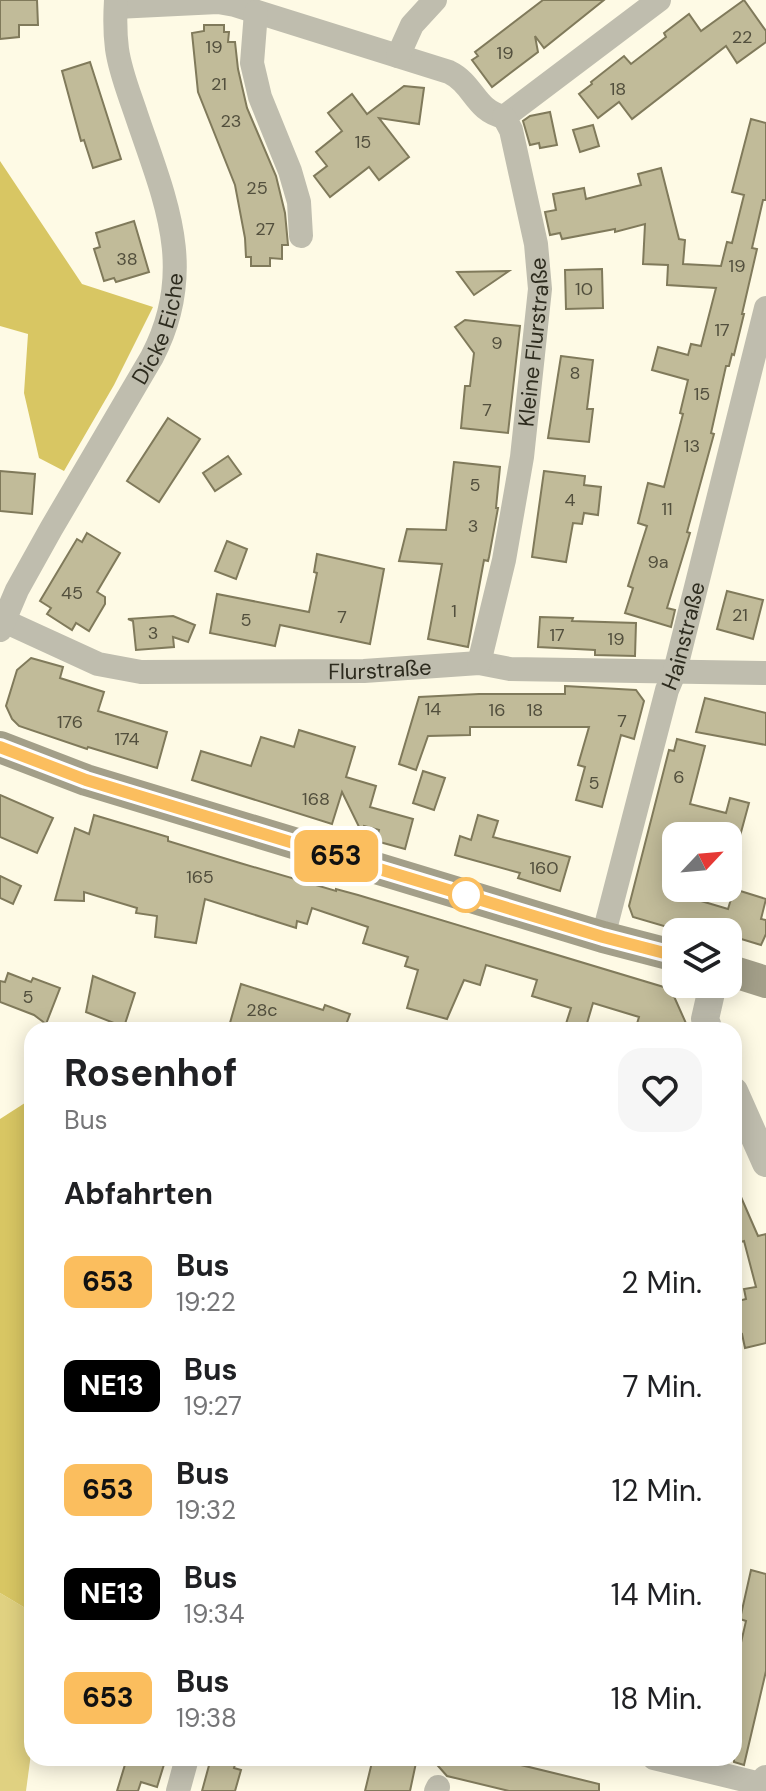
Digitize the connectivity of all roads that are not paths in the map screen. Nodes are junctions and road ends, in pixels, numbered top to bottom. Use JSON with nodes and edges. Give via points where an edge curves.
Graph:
{"nodes":[{"id":1,"x":435,"y":0,"type":"edge"},
{"id":2,"x":659,"y":0,"type":"edge"},
{"id":3,"x":116,"y":3,"type":"edge"},
{"id":4,"x":288,"y":10,"type":"edge"},
{"id":5,"x":256,"y":12,"type":"junction"},
{"id":6,"x":398,"y":56,"type":"junction"},
{"id":7,"x":504,"y":117,"type":"junction"},
{"id":8,"x":301,"y":236,"type":"dead end"},
{"id":9,"x":766,"y":308,"type":"edge"},
{"id":10,"x":763,"y":336,"type":"edge"},
{"id":11,"x":2,"y":625,"type":"edge"},
{"id":12,"x":479,"y":663,"type":"junction"},
{"id":13,"x":675,"y":671,"type":"junction"},
{"id":14,"x":766,"y":673,"type":"edge"},
{"id":15,"x":0,"y":747,"type":"edge"},
{"id":16,"x":603,"y":937,"type":"junction"},
{"id":17,"x":662,"y":952,"type":"edge"},
{"id":18,"x":742,"y":974,"type":"edge"},
{"id":19,"x":766,"y":982,"type":"edge"},
{"id":20,"x":710,"y":998,"type":"edge"},
{"id":21,"x":706,"y":1022,"type":"edge"},
{"id":22,"x":744,"y":1139,"type":"edge"},
{"id":23,"x":766,"y":1163,"type":"edge"},
{"id":24,"x":185,"y":1766,"type":"edge"},
{"id":25,"x":687,"y":1766,"type":"edge"},
{"id":26,"x":765,"y":1785,"type":"edge"},
{"id":27,"x":178,"y":1791,"type":"edge"}],
"edges":[{"from":1,"to":6,"type":"street","via":[[412,25]]},
{"from":2,"to":7,"type":"street"},
{"from":3,"to":5,"type":"street","via":[[218,2]]},
{"from":3,"to":11,"type":"street","name":"Dicke Eiche","via":[[117,49],[125,82],[162,185],[175,246],[171,305],[152,357],[51,529]]},
{"from":4,"to":5,"type":"street"},
{"from":4,"to":6,"type":"street"},
{"from":5,"to":8,"type":"street","via":[[252,63],[299,202]]},
{"from":6,"to":7,"type":"street","via":[[456,75],[485,110]]},
{"from":7,"to":12,"type":"street","name":"Kleine Flurstraße","via":[[536,244],[540,289],[522,457]]},
{"from":9,"to":10,"type":"street","name":"Hainstraße"},
{"from":10,"to":13,"type":"street","name":"Hainstraße"},
{"from":11,"to":12,"type":"street","name":"Flurstraße","via":[[98,664],[141,672],[364,671]]},
{"from":12,"to":13,"type":"street","name":"Flurstraße","via":[[510,669]]},
{"from":13,"to":14,"type":"street","name":"Flurstraße"},
{"from":13,"to":16,"type":"street","name":"Hainstraße"},
{"from":15,"to":16,"type":"main road","via":[[86,780]]},
{"from":16,"to":17,"type":"main road"},
{"from":18,"to":19,"type":"main road"},
{"from":20,"to":21,"type":"street"},
{"from":22,"to":23,"type":"street"},
{"from":24,"to":27,"type":"street"},
{"from":25,"to":26,"type":"street"}]}
